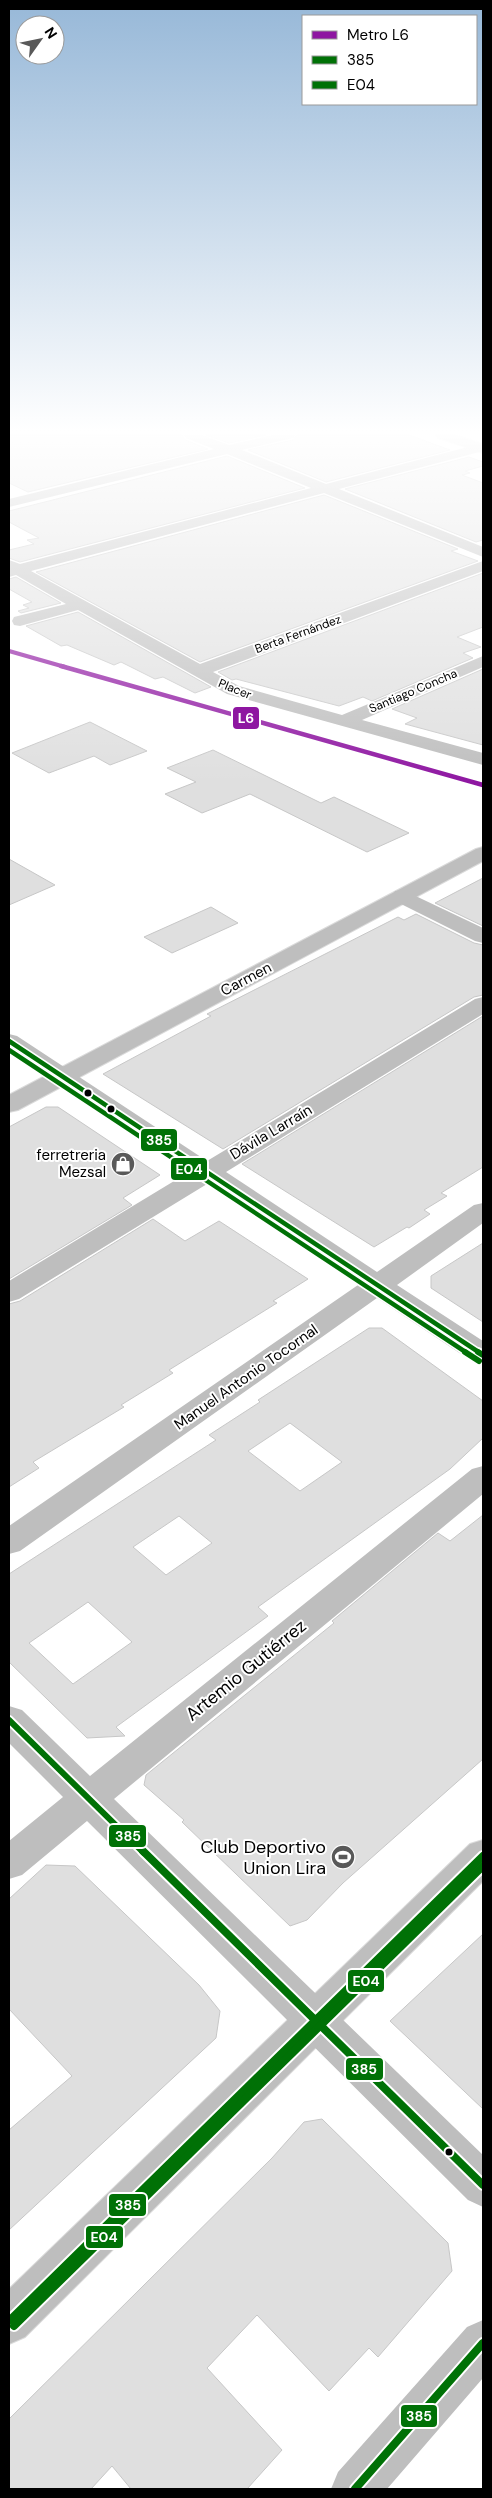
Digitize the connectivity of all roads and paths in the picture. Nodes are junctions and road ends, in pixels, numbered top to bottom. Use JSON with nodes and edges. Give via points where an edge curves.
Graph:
{"nodes":[{"id":1,"x":78,"y":552,"type":"edge"},
{"id":2,"x":483,"y":566,"type":"edge"},
{"id":3,"x":11,"y":569,"type":"edge"},
{"id":4,"x":80,"y":605,"type":"junction"},
{"id":5,"x":20,"y":621,"type":"dead end"},
{"id":6,"x":483,"y":661,"type":"edge"},
{"id":7,"x":198,"y":671,"type":"junction"},
{"id":8,"x":343,"y":720,"type":"junction"},
{"id":9,"x":483,"y":759,"type":"edge"},
{"id":10,"x":483,"y":853,"type":"edge"},
{"id":11,"x":402,"y":896,"type":"junction"},
{"id":12,"x":483,"y":936,"type":"edge"},
{"id":13,"x":483,"y":1004,"type":"edge"},
{"id":14,"x":9,"y":1041,"type":"edge"},
{"id":15,"x":63,"y":1076,"type":"junction"},
{"id":16,"x":9,"y":1105,"type":"edge"},
{"id":17,"x":207,"y":1172,"type":"junction"},
{"id":18,"x":483,"y":1211,"type":"edge"},
{"id":19,"x":378,"y":1286,"type":"junction"},
{"id":20,"x":9,"y":1293,"type":"edge"},
{"id":21,"x":483,"y":1355,"type":"edge"},
{"id":22,"x":483,"y":1477,"type":"edge"},
{"id":23,"x":9,"y":1542,"type":"edge"},
{"id":24,"x":9,"y":1720,"type":"edge"},
{"id":25,"x":88,"y":1799,"type":"junction"},
{"id":26,"x":483,"y":1856,"type":"edge"},
{"id":27,"x":9,"y":1863,"type":"edge"},
{"id":28,"x":315,"y":2022,"type":"junction"},
{"id":29,"x":483,"y":2184,"type":"edge"},
{"id":30,"x":9,"y":2321,"type":"edge"},
{"id":31,"x":483,"y":2344,"type":"edge"},
{"id":32,"x":355,"y":2489,"type":"edge"}],
"edges":[{"from":1,"to":3,"type":"street"},
{"from":2,"to":7,"type":"street","name":"Berta Fernández"},
{"from":3,"to":4,"type":"street","name":"Placer"},
{"from":4,"to":5,"type":"street"},
{"from":4,"to":7,"type":"street","name":"Placer"},
{"from":6,"to":8,"type":"street","name":"Santiago Concha"},
{"from":7,"to":8,"type":"street","name":"Placer","via":[[241,693]]},
{"from":8,"to":9,"type":"street","name":"Placer"},
{"from":10,"to":11,"type":"street","name":"Carmen"},
{"from":11,"to":12,"type":"street"},
{"from":11,"to":15,"type":"street","name":"Carmen"},
{"from":13,"to":17,"type":"street","name":"Dávila Larraín"},
{"from":14,"to":15,"type":"street"},
{"from":15,"to":16,"type":"street","name":"Carmen"},
{"from":15,"to":17,"type":"street"},
{"from":17,"to":19,"type":"street"},
{"from":17,"to":20,"type":"street","name":"Dávila Larraín"},
{"from":18,"to":19,"type":"street","name":"Manuel Antonio Tocornal"},
{"from":19,"to":21,"type":"street"},
{"from":19,"to":23,"type":"street","name":"Manuel Antonio Tocornal"},
{"from":22,"to":25,"type":"street","name":"Artemio Gutiérrez"},
{"from":24,"to":25,"type":"street"},
{"from":25,"to":27,"type":"street","name":"Artemio Gutiérrez"},
{"from":25,"to":28,"type":"street"},
{"from":26,"to":28,"type":"street"},
{"from":28,"to":29,"type":"street"},
{"from":28,"to":30,"type":"street"},
{"from":31,"to":32,"type":"street"}]}
